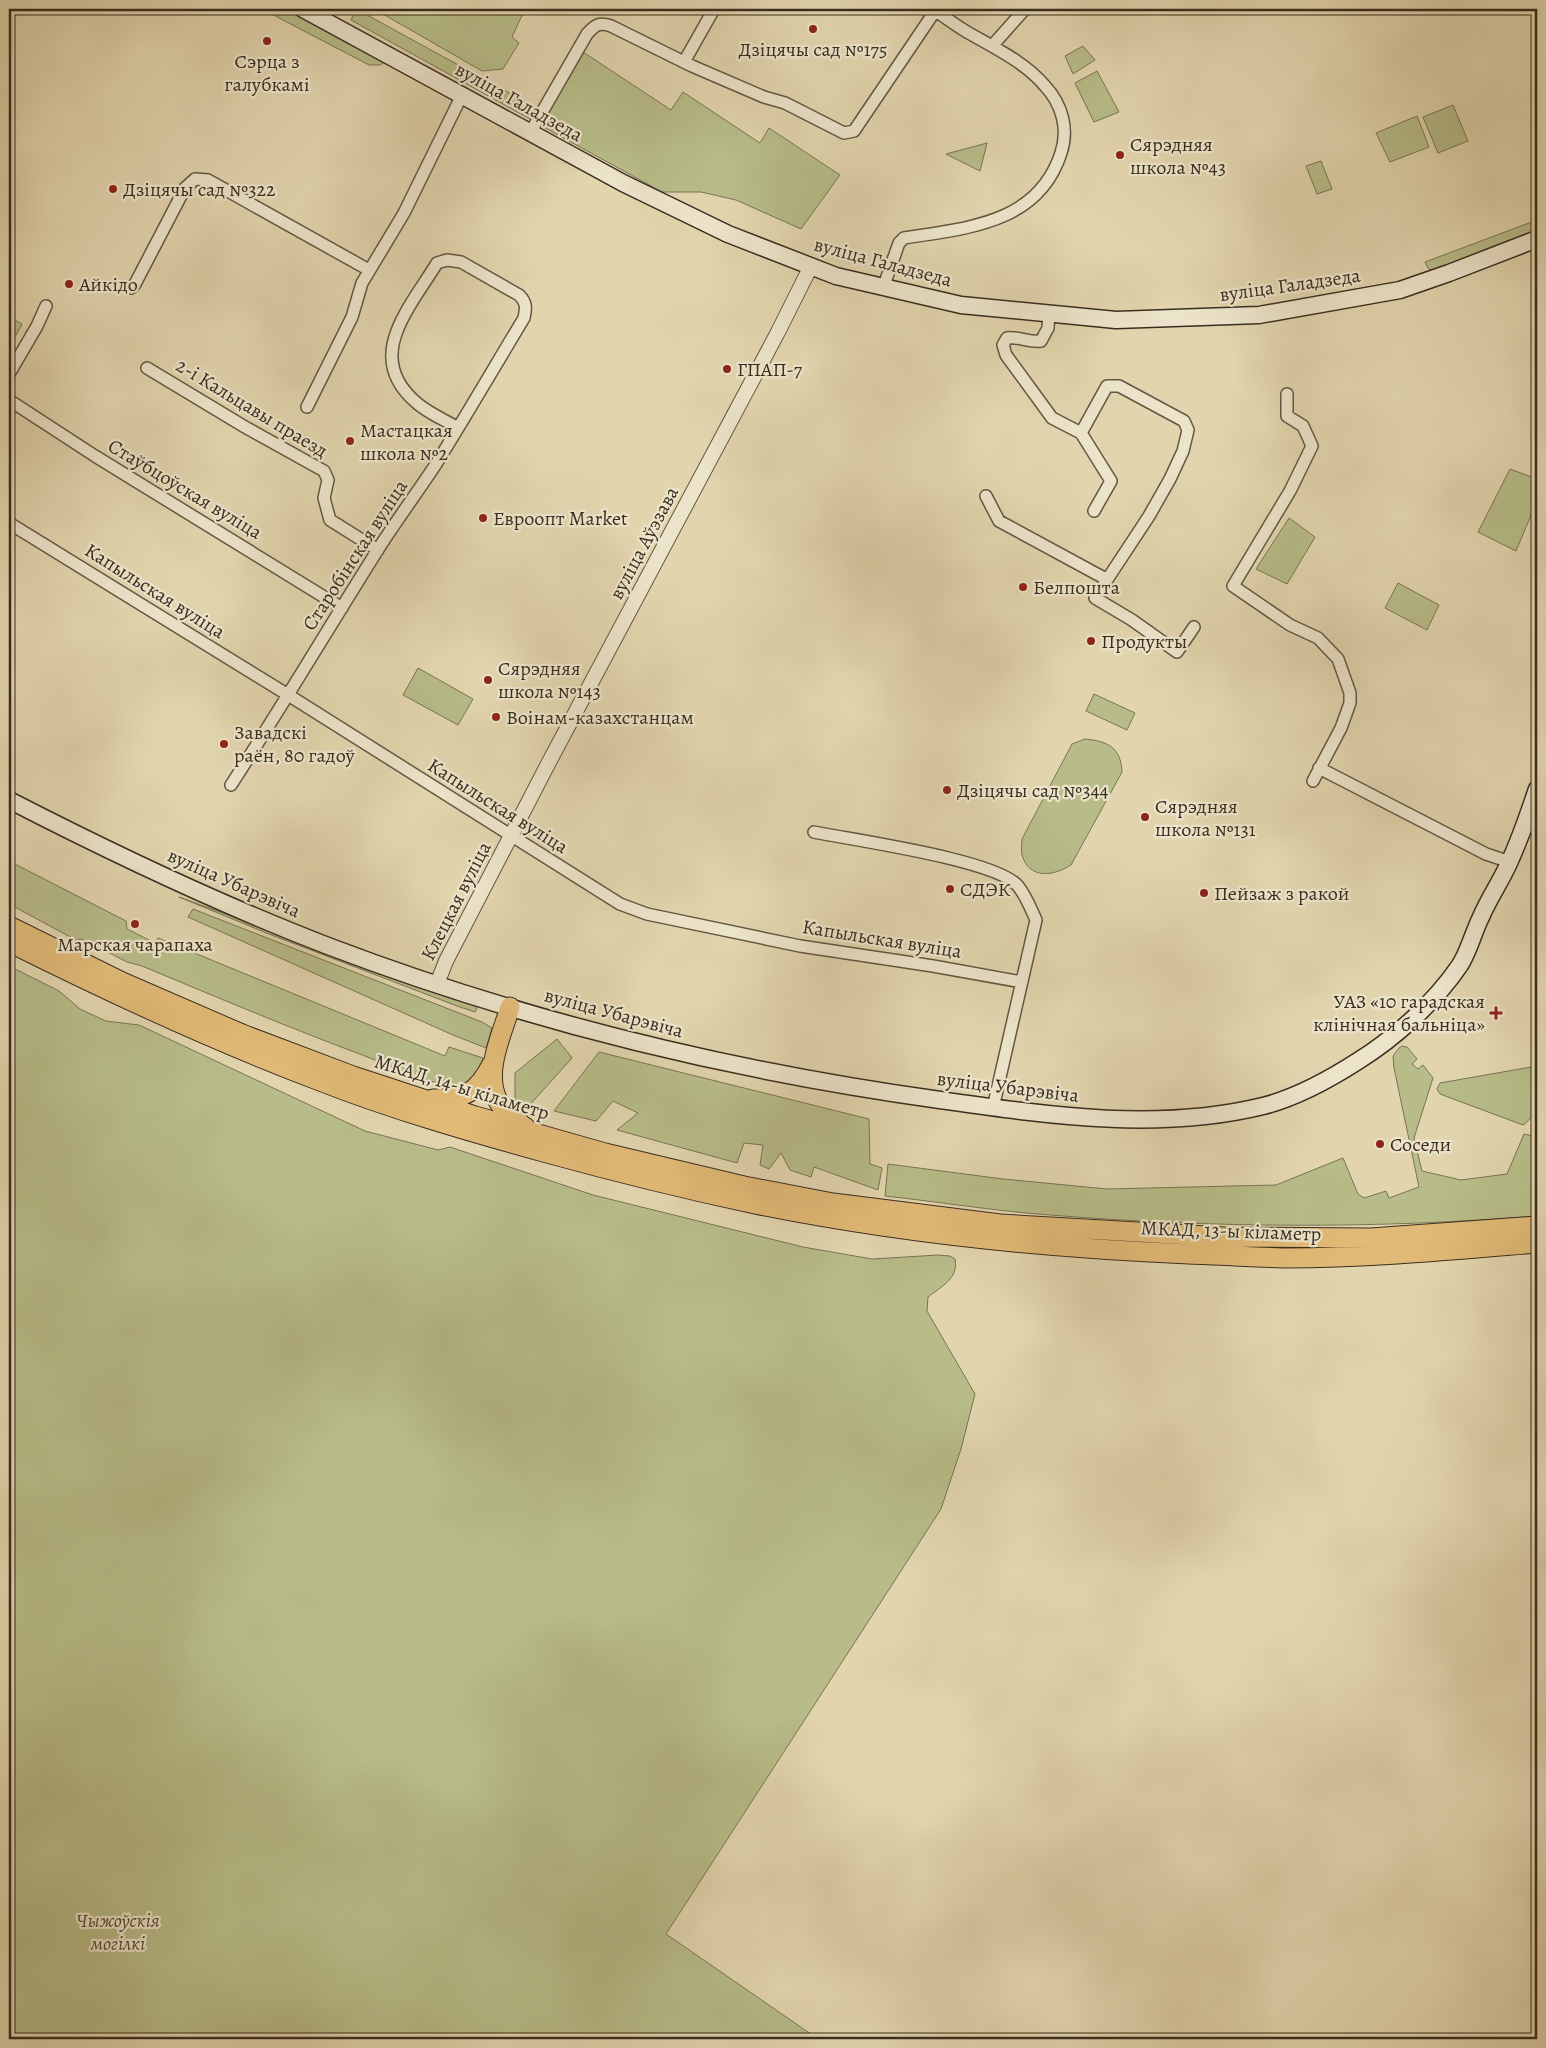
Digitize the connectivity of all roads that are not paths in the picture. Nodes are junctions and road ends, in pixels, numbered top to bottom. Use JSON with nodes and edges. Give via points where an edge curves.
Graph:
{"nodes":[{"id":1,"x":303,"y":9,"type":"edge"},
{"id":2,"x":714,"y":9,"type":"edge"},
{"id":3,"x":1025,"y":9,"type":"edge"},
{"id":4,"x":933,"y":10,"type":"edge"},
{"id":5,"x":992,"y":46,"type":"junction"},
{"id":6,"x":684,"y":62,"type":"junction"},
{"id":7,"x":462,"y":95,"type":"junction"},
{"id":8,"x":530,"y":133,"type":"junction"},
{"id":9,"x":1537,"y":239,"type":"edge"},
{"id":10,"x":1537,"y":248,"type":"edge"},
{"id":11,"x":811,"y":266,"type":"junction"},
{"id":12,"x":369,"y":270,"type":"junction"},
{"id":13,"x":1449,"y":273,"type":"junction"},
{"id":14,"x":131,"y":288,"type":"dead end"},
{"id":15,"x":884,"y":288,"type":"junction"},
{"id":16,"x":46,"y":306,"type":"dead end"},
{"id":17,"x":1049,"y":321,"type":"junction"},
{"id":18,"x":147,"y":368,"type":"dead end"},
{"id":19,"x":9,"y":374,"type":"edge"},
{"id":20,"x":1287,"y":394,"type":"dead end"},
{"id":21,"x":9,"y":400,"type":"edge"},
{"id":22,"x":307,"y":407,"type":"dead end"},
{"id":23,"x":458,"y":428,"type":"junction"},
{"id":24,"x":1081,"y":433,"type":"junction"},
{"id":25,"x":986,"y":496,"type":"dead end"},
{"id":26,"x":1094,"y":511,"type":"dead end"},
{"id":27,"x":9,"y":523,"type":"edge"},
{"id":28,"x":378,"y":550,"type":"junction"},
{"id":29,"x":1106,"y":579,"type":"junction"},
{"id":30,"x":342,"y":608,"type":"junction"},
{"id":31,"x":1194,"y":626,"type":"dead end"},
{"id":32,"x":289,"y":696,"type":"junction"},
{"id":33,"x":1319,"y":768,"type":"junction"},
{"id":34,"x":1313,"y":781,"type":"dead end"},
{"id":35,"x":231,"y":785,"type":"dead end"},
{"id":36,"x":1537,"y":789,"type":"edge"},
{"id":37,"x":9,"y":800,"type":"edge"},
{"id":38,"x":814,"y":832,"type":"dead end"},
{"id":39,"x":511,"y":837,"type":"junction"},
{"id":40,"x":1510,"y":862,"type":"junction"},
{"id":41,"x":9,"y":926,"type":"edge"},
{"id":42,"x":9,"y":942,"type":"edge"},
{"id":43,"x":28,"y":952,"type":"junction"},
{"id":44,"x":9,"y":953,"type":"edge"},
{"id":45,"x":1022,"y":982,"type":"junction"},
{"id":46,"x":437,"y":984,"type":"junction"},
{"id":47,"x":510,"y":1007,"type":"junction"},
{"id":48,"x":495,"y":1059,"type":"junction"},
{"id":49,"x":424,"y":1100,"type":"junction"},
{"id":50,"x":993,"y":1108,"type":"junction"},
{"id":51,"x":532,"y":1133,"type":"junction"},
{"id":52,"x":924,"y":1223,"type":"junction"},
{"id":53,"x":1537,"y":1226,"type":"edge"},
{"id":54,"x":1537,"y":1243,"type":"edge"}],
"edges":[{"from":1,"to":7,"type":"main road","name":"вуліца Галадзеда"},
{"from":2,"to":6,"type":"street"},
{"from":3,"to":5,"type":"street"},
{"from":4,"to":5,"type":"street"},
{"from":4,"to":6,"type":"street","via":[[851,133]]},
{"from":5,"to":15,"type":"street","via":[[1029,70],[1055,98],[1062,116],[1065,139],[1060,156],[1042,190],[1013,212],[971,227],[904,238],[899,243]]},
{"from":6,"to":8,"type":"street","via":[[611,26],[601,23],[594,26]]},
{"from":7,"to":8,"type":"main road","name":"вуліца Галадзеда"},
{"from":7,"to":12,"type":"street","via":[[404,213]]},
{"from":8,"to":11,"type":"main road","name":"вуліца Галадзеда","via":[[685,215]]},
{"from":9,"to":13,"type":"main road","name":"вуліца Галадзеда"},
{"from":10,"to":13,"type":"main road","name":"вуліца Галадзеда","via":[[1505,260]]},
{"from":11,"to":15,"type":"main road","name":"вуліца Галадзеда"},
{"from":11,"to":39,"type":"street","name":"вуліца Аўэзава"},
{"from":12,"to":14,"type":"street","via":[[208,180],[195,179],[185,188]]},
{"from":12,"to":22,"type":"street","via":[[352,317]]},
{"from":13,"to":17,"type":"main road","name":"вуліца Галадзеда","via":[[1400,290],[1259,315]]},
{"from":15,"to":17,"type":"main road","name":"вуліца Галадзеда"},
{"from":16,"to":19,"type":"street"},
{"from":17,"to":24,"type":"street","via":[[1041,341],[1015,337],[1007,338],[1003,345],[1006,355],[1052,418]]},
{"from":18,"to":28,"type":"street","name":"2-і Кальцавы праезд","via":[[324,471],[328,480],[324,498],[330,520]]},
{"from":20,"to":33,"type":"street","via":[[1287,416],[1303,426],[1312,446],[1290,491],[1233,586],[1290,625],[1318,638],[1338,659],[1350,693],[1350,703],[1341,728]]},
{"from":21,"to":30,"type":"street","name":"Стаўбцоўская вуліца"},
{"from":23,"to":23,"type":"street","name":"Старобінская вуліца","via":[[419,405],[398,383],[392,366],[400,322],[437,263],[447,260],[461,262],[519,295],[526,307],[524,318]]},
{"from":23,"to":28,"type":"street","name":"Старобінская вуліца"},
{"from":24,"to":26,"type":"street","via":[[1111,481]]},
{"from":24,"to":29,"type":"street","via":[[1107,386],[1119,386],[1184,420],[1188,430],[1183,451],[1170,479]]},
{"from":25,"to":29,"type":"street","via":[[999,521]]},
{"from":27,"to":32,"type":"street","name":"Капыльская вуліца"},
{"from":28,"to":30,"type":"street","name":"Старобінская вуліца"},
{"from":29,"to":31,"type":"street","via":[[1095,598],[1176,652]]},
{"from":30,"to":32,"type":"street","name":"Старобінская вуліца"},
{"from":32,"to":35,"type":"street","name":"Старобінская вуліца"},
{"from":32,"to":39,"type":"street","name":"Капыльская вуліца"},
{"from":33,"to":34,"type":"street"},
{"from":33,"to":40,"type":"street","via":[[1486,854]]},
{"from":36,"to":40,"type":"main road","name":"вуліца Убарэвіча"},
{"from":37,"to":46,"type":"main road","name":"вуліца Убарэвіча","via":[[281,927]]},
{"from":38,"to":45,"type":"street","via":[[962,861],[1000,874],[1018,886],[1036,920]]},
{"from":39,"to":45,"type":"street","name":"Капыльская вуліца","via":[[611,899],[647,914],[800,946]]},
{"from":39,"to":46,"type":"street","name":"Клецкая вуліца"},
{"from":40,"to":50,"type":"main road","name":"вуліца Убарэвіча","via":[[1480,918],[1462,962],[1428,1002],[1397,1034],[1356,1063],[1319,1083],[1267,1105],[1169,1119],[1092,1118]]},
{"from":41,"to":49,"type":"highway","name":"МКАД, 14-ы кіламетр","via":[[122,982],[242,1034]]},
{"from":42,"to":43,"type":"highway","name":"МКАД, 14-ы кіламетр"},
{"from":43,"to":44,"type":"highway"},
{"from":43,"to":52,"type":"highway","name":"МКАД, 14-ы кіламетр","via":[[232,1046],[430,1120],[635,1177],[758,1204]]},
{"from":45,"to":50,"type":"street"},
{"from":46,"to":47,"type":"main road","name":"вуліца Убарэвіча"},
{"from":47,"to":48,"type":"highway"},
{"from":47,"to":50,"type":"main road","name":"вуліца Убарэвіча","via":[[603,1034],[751,1068],[831,1084]]},
{"from":48,"to":49,"type":"highway","via":[[475,1090],[450,1099]]},
{"from":48,"to":51,"type":"highway","via":[[493,1084],[499,1102]]},
{"from":49,"to":51,"type":"highway","name":"МКАД, 14-ы кіламетр"},
{"from":51,"to":52,"type":"highway","name":"МКАД, 14-ы кіламетр","via":[[744,1186]]},
{"from":52,"to":53,"type":"highway","name":"МКАД, 13-ы кіламетр","via":[[1000,1224],[1225,1237],[1371,1238]]},
{"from":52,"to":54,"type":"highway","name":"МКАД, 13-ы кіламетр","via":[[1117,1251],[1282,1258],[1384,1256]]}]}
